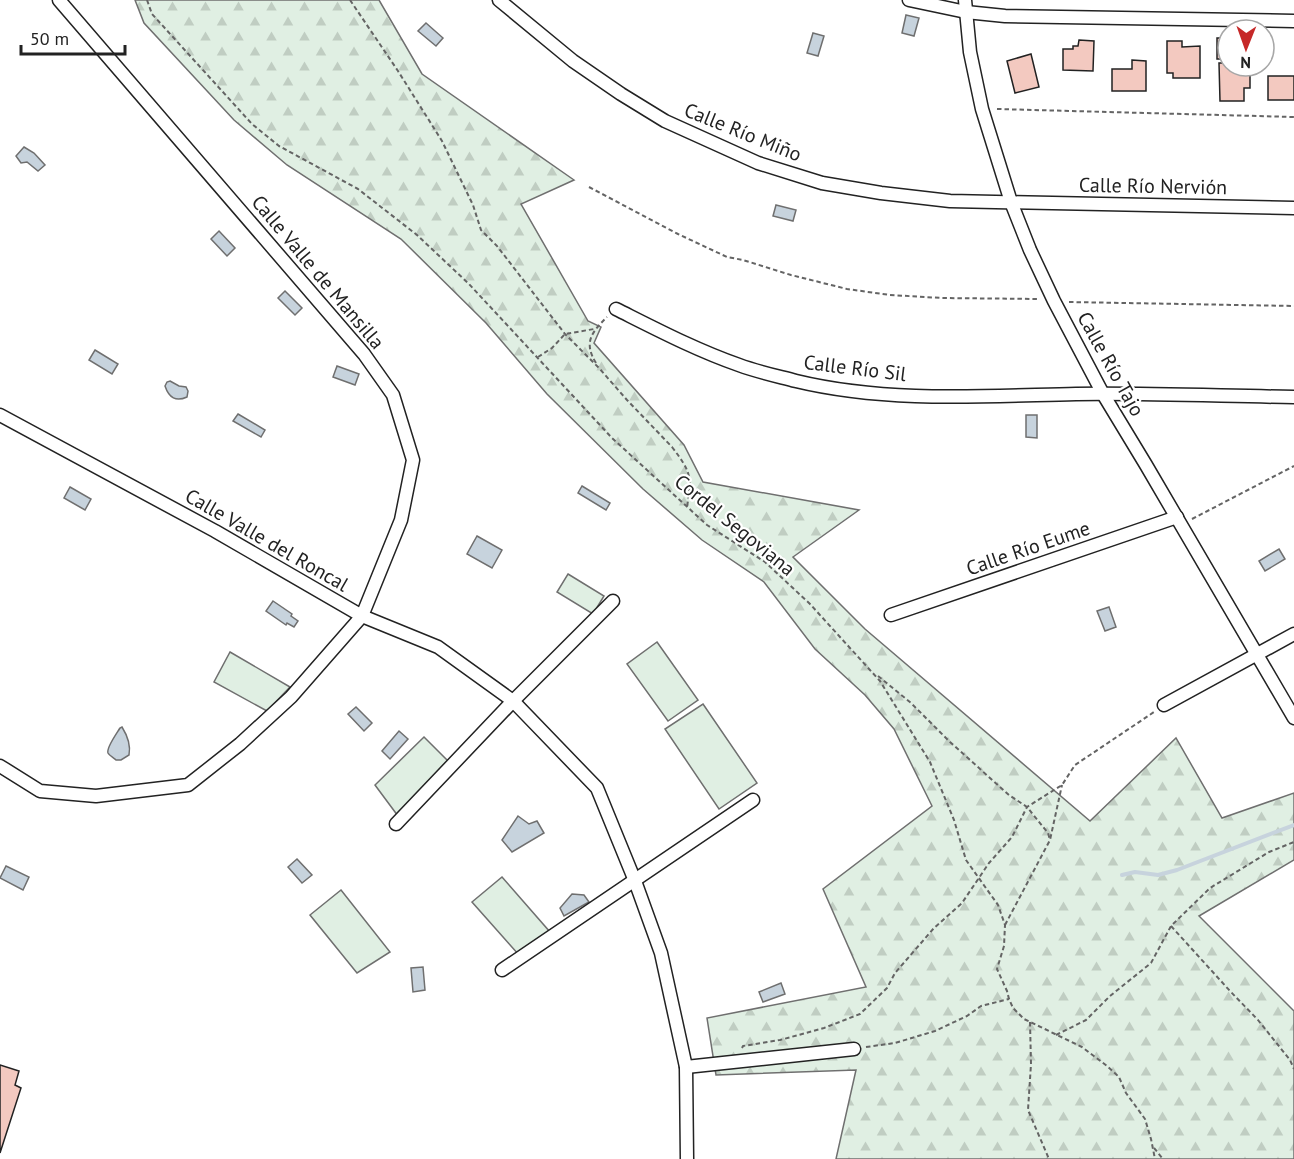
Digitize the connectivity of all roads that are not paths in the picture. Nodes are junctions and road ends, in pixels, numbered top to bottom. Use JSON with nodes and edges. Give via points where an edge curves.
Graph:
{"nodes":[{"id":1,"x":59,"y":0,"type":"edge"},
{"id":2,"x":499,"y":0,"type":"edge"},
{"id":3,"x":909,"y":0,"type":"edge"},
{"id":4,"x":965,"y":6,"type":"edge"},
{"id":5,"x":1294,"y":21,"type":"edge"},
{"id":6,"x":1011,"y":202,"type":"junction"},
{"id":7,"x":1294,"y":208,"type":"edge"},
{"id":8,"x":616,"y":309,"type":"road end"},
{"id":9,"x":1103,"y":394,"type":"junction"},
{"id":10,"x":1294,"y":397,"type":"edge"},
{"id":11,"x":0,"y":415,"type":"edge"},
{"id":12,"x":1179,"y":521,"type":"junction"},
{"id":13,"x":613,"y":601,"type":"dead end"},
{"id":14,"x":891,"y":615,"type":"dead end"},
{"id":15,"x":362,"y":616,"type":"junction"},
{"id":16,"x":1294,"y":634,"type":"edge"},
{"id":17,"x":1257,"y":655,"type":"junction"},
{"id":18,"x":513,"y":701,"type":"junction"},
{"id":19,"x":1164,"y":705,"type":"road end"},
{"id":20,"x":1294,"y":718,"type":"edge"},
{"id":21,"x":0,"y":766,"type":"edge"},
{"id":22,"x":753,"y":800,"type":"dead end"},
{"id":23,"x":396,"y":824,"type":"dead end"},
{"id":24,"x":634,"y":880,"type":"junction"},
{"id":25,"x":502,"y":970,"type":"dead end"},
{"id":26,"x":854,"y":1049,"type":"road end"},
{"id":27,"x":686,"y":1067,"type":"junction"},
{"id":28,"x":687,"y":1159,"type":"edge"}],
"edges":[{"from":1,"to":15,"type":"street","name":"Calle Valle de Mansilla","via":[[364,354],[393,395],[413,460],[401,519]]},
{"from":2,"to":6,"type":"street","name":"Calle Río Miño","via":[[573,61],[621,94],[665,121],[759,163],[822,183],[881,193],[950,201]]},
{"from":3,"to":4,"type":"street"},
{"from":4,"to":5,"type":"street","via":[[1005,16]]},
{"from":4,"to":6,"type":"street","name":"Calle Río Tajo","via":[[982,109]]},
{"from":6,"to":7,"type":"street","name":"Calle Río Nervión"},
{"from":6,"to":9,"type":"street","name":"Calle Río Tajo","via":[[1054,301]]},
{"from":8,"to":9,"type":"street","name":"Calle Río Sil","via":[[740,366],[826,387],[948,396]]},
{"from":9,"to":10,"type":"street","name":"Calle Río Sil"},
{"from":9,"to":12,"type":"street","name":"Calle Río Tajo"},
{"from":11,"to":15,"type":"street","name":"Calle Valle del Roncal"},
{"from":12,"to":14,"type":"street","name":"Calle Río Eume"},
{"from":12,"to":17,"type":"street","name":"Calle Río Tajo"},
{"from":13,"to":18,"type":"street"},
{"from":15,"to":18,"type":"street","name":"Calle Valle del Roncal","via":[[438,647]]},
{"from":15,"to":21,"type":"street","name":"Calle Valle de Mansilla","via":[[291,697],[188,785],[96,796],[40,791]]},
{"from":16,"to":17,"type":"street"},
{"from":17,"to":19,"type":"street"},
{"from":17,"to":20,"type":"street","name":"Calle Río Tajo"},
{"from":18,"to":23,"type":"street"},
{"from":18,"to":24,"type":"street","name":"Calle Valle del Roncal","via":[[597,788]]},
{"from":22,"to":24,"type":"street"},
{"from":24,"to":25,"type":"street"},
{"from":24,"to":27,"type":"street","name":"Calle Valle del Roncal","via":[[661,953]]},
{"from":26,"to":27,"type":"street"},
{"from":27,"to":28,"type":"street","name":"Calle Valle del Roncal"}]}
